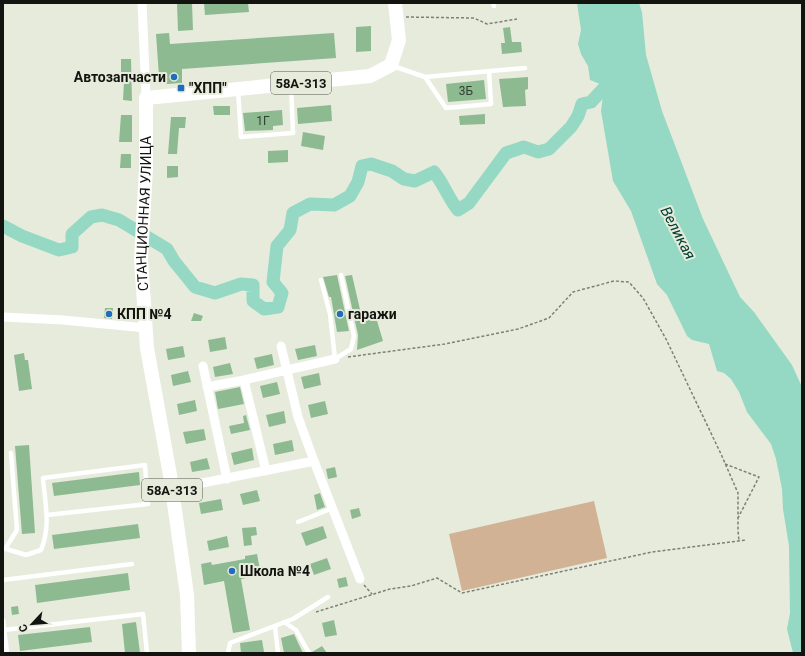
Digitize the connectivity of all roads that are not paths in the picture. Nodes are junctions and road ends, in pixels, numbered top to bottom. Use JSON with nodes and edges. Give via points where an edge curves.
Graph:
{"nodes":[{"id":1,"x":142,"y":3,"type":"edge"},
{"id":2,"x":395,"y":3,"type":"edge"},
{"id":3,"x":391,"y":65,"type":"junction"},
{"id":4,"x":525,"y":68,"type":"dead end"},
{"id":5,"x":489,"y":71,"type":"junction"},
{"id":6,"x":425,"y":77,"type":"junction"},
{"id":7,"x":291,"y":84,"type":"junction"},
{"id":8,"x":238,"y":89,"type":"junction"},
{"id":9,"x":146,"y":98,"type":"junction"},
{"id":10,"x":341,"y":275,"type":"dead end"},
{"id":11,"x":321,"y":280,"type":"dead end"},
{"id":12,"x":3,"y":317,"type":"edge"},
{"id":13,"x":146,"y":328,"type":"junction"},
{"id":14,"x":281,"y":346,"type":"dead end"},
{"id":15,"x":335,"y":359,"type":"junction"},
{"id":16,"x":203,"y":366,"type":"dead end"},
{"id":17,"x":287,"y":370,"type":"junction"},
{"id":18,"x":244,"y":380,"type":"junction"},
{"id":19,"x":207,"y":387,"type":"junction"},
{"id":20,"x":11,"y":453,"type":"dead end"},
{"id":21,"x":314,"y":461,"type":"junction"},
{"id":22,"x":266,"y":471,"type":"junction"},
{"id":23,"x":227,"y":478,"type":"junction"},
{"id":24,"x":172,"y":490,"type":"junction"},
{"id":25,"x":332,"y":507,"type":"junction"},
{"id":26,"x":47,"y":515,"type":"junction"},
{"id":27,"x":298,"y":522,"type":"dead end"},
{"id":28,"x":4,"y":548,"type":"edge"},
{"id":29,"x":132,"y":564,"type":"dead end"},
{"id":30,"x":360,"y":579,"type":"road end"},
{"id":31,"x":3,"y":580,"type":"edge"},
{"id":32,"x":328,"y":597,"type":"dead end"},
{"id":33,"x":3,"y":620,"type":"edge"},
{"id":34,"x":284,"y":622,"type":"junction"},
{"id":35,"x":275,"y":626,"type":"junction"},
{"id":36,"x":4,"y":630,"type":"edge"},
{"id":37,"x":7,"y":653,"type":"edge"},
{"id":38,"x":147,"y":653,"type":"edge"},
{"id":39,"x":189,"y":653,"type":"edge"},
{"id":40,"x":228,"y":653,"type":"edge"},
{"id":41,"x":278,"y":653,"type":"edge"},
{"id":42,"x":309,"y":653,"type":"edge"}],
"edges":[{"from":1,"to":9,"type":"street"},
{"from":2,"to":3,"type":"main road","via":[[399,40]]},
{"from":3,"to":6,"type":"lane"},
{"from":3,"to":7,"type":"main road","number":"58А-313","via":[[370,76]]},
{"from":4,"to":5,"type":"lane"},
{"from":5,"to":6,"type":"lane"},
{"from":5,"to":6,"type":"lane","via":[[491,104],[484,105],[446,108]]},
{"from":7,"to":8,"type":"main road","number":"58А-313"},
{"from":7,"to":8,"type":"lane","via":[[293,133],[241,137]]},
{"from":8,"to":9,"type":"main road","number":"58А-313"},
{"from":9,"to":13,"type":"main road","name":"СТАНЦИОННАЯ УЛИЦА","number":"58А-313","via":[[146,168],[141,259]]},
{"from":10,"to":15,"type":"lane","via":[[354,336],[350,349]]},
{"from":11,"to":15,"type":"lane","via":[[330,314]]},
{"from":12,"to":13,"type":"street"},
{"from":13,"to":24,"type":"main road","number":"58А-313"},
{"from":14,"to":17,"type":"street"},
{"from":15,"to":17,"type":"street"},
{"from":16,"to":19,"type":"street"},
{"from":17,"to":18,"type":"street"},
{"from":17,"to":21,"type":"street","via":[[298,417]]},
{"from":18,"to":19,"type":"street"},
{"from":18,"to":22,"type":"street"},
{"from":19,"to":23,"type":"street"},
{"from":20,"to":28,"type":"lane","via":[[17,530]]},
{"from":21,"to":22,"type":"street"},
{"from":21,"to":25,"type":"street"},
{"from":22,"to":23,"type":"street"},
{"from":23,"to":24,"type":"street"},
{"from":24,"to":39,"type":"main road","number":"58А-313","via":[[187,595]]},
{"from":25,"to":27,"type":"lane"},
{"from":25,"to":30,"type":"street"},
{"from":26,"to":26,"type":"lane","via":[[148,504],[145,465],[43,478]]},
{"from":26,"to":28,"type":"lane","via":[[46,539],[41,550],[26,555]]},
{"from":29,"to":31,"type":"lane"},
{"from":32,"to":34,"type":"lane"},
{"from":33,"to":36,"type":"lane"},
{"from":34,"to":35,"type":"lane"},
{"from":34,"to":42,"type":"lane","via":[[296,630]]},
{"from":35,"to":40,"type":"lane","via":[[230,643]]},
{"from":35,"to":41,"type":"lane"},
{"from":36,"to":37,"type":"lane"},
{"from":36,"to":38,"type":"lane","via":[[143,614]]}]}
